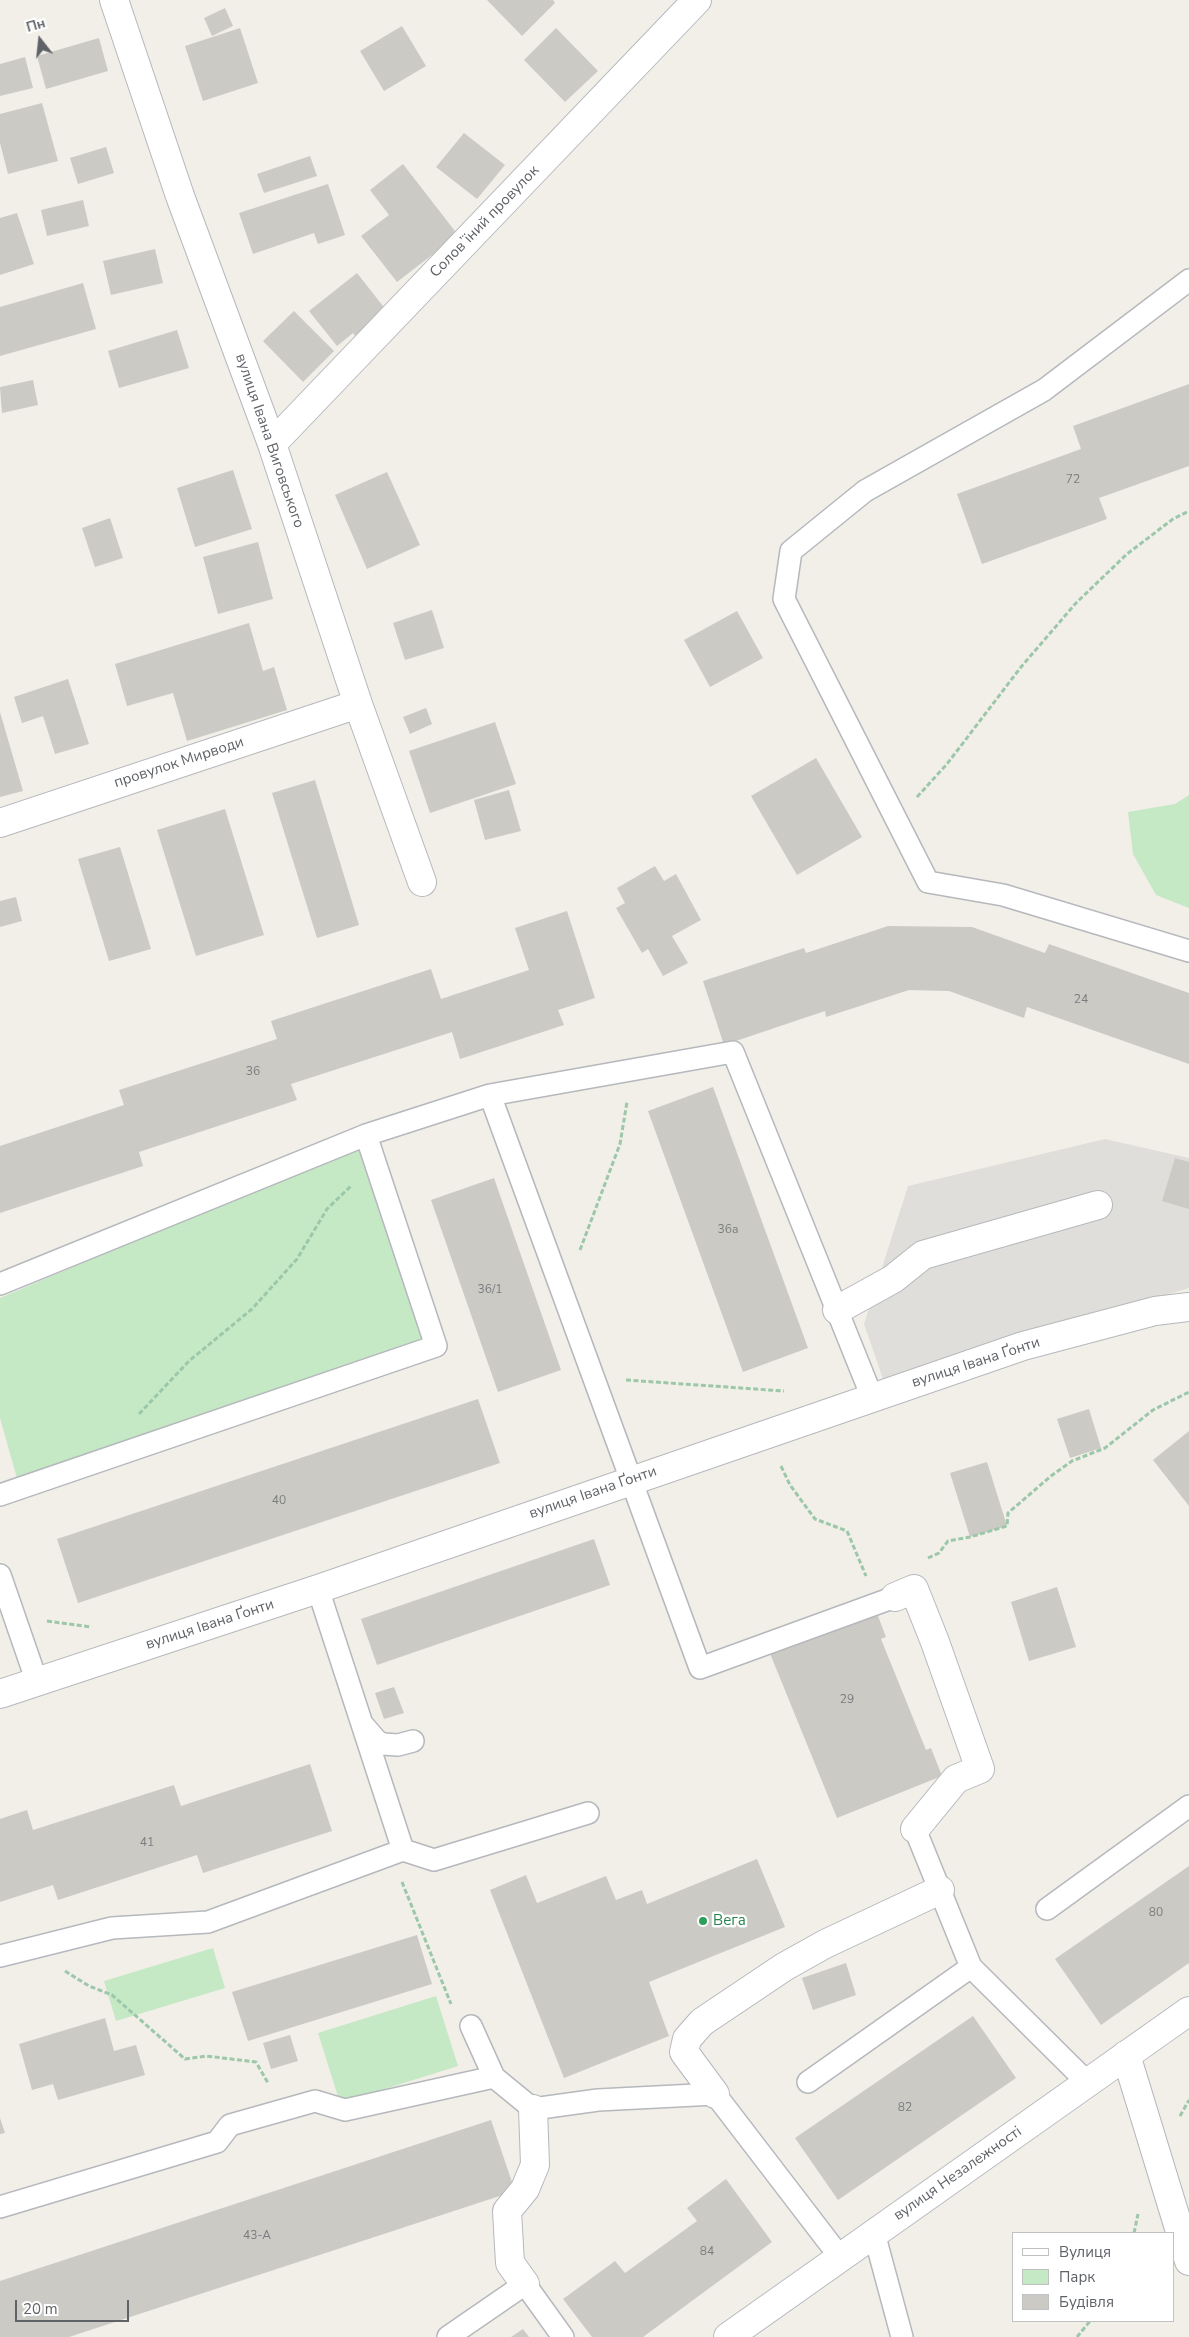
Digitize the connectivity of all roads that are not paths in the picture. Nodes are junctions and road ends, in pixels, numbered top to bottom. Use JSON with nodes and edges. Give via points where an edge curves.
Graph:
{"nodes":[{"id":1,"x":114,"y":0,"type":"edge"},
{"id":2,"x":697,"y":0,"type":"edge"},
{"id":3,"x":1189,"y":280,"type":"edge"},
{"id":4,"x":272,"y":444,"type":"junction"},
{"id":5,"x":358,"y":704,"type":"junction"},
{"id":6,"x":0,"y":823,"type":"edge"},
{"id":7,"x":422,"y":882,"type":"dead end"},
{"id":8,"x":1189,"y":951,"type":"edge"},
{"id":9,"x":490,"y":1095,"type":"junction"},
{"id":10,"x":366,"y":1134,"type":"junction"},
{"id":11,"x":1098,"y":1205,"type":"dead end"},
{"id":12,"x":0,"y":1284,"type":"edge"},
{"id":13,"x":1189,"y":1307,"type":"edge"},
{"id":14,"x":837,"y":1310,"type":"junction"},
{"id":15,"x":872,"y":1397,"type":"junction"},
{"id":16,"x":631,"y":1480,"type":"junction"},
{"id":17,"x":0,"y":1495,"type":"edge"},
{"id":18,"x":0,"y":1575,"type":"edge"},
{"id":19,"x":318,"y":1589,"type":"junction"},
{"id":20,"x":896,"y":1596,"type":"joint"},
{"id":21,"x":36,"y":1682,"type":"junction"},
{"id":22,"x":0,"y":1694,"type":"edge"},
{"id":23,"x":360,"y":1722,"type":"junction"},
{"id":24,"x":413,"y":1741,"type":"dead end"},
{"id":25,"x":1189,"y":1806,"type":"edge"},
{"id":26,"x":588,"y":1813,"type":"dead end"},
{"id":27,"x":915,"y":1829,"type":"joint"},
{"id":28,"x":397,"y":1853,"type":"junction"},
{"id":29,"x":940,"y":1890,"type":"junction"},
{"id":30,"x":1047,"y":1909,"type":"dead end"},
{"id":31,"x":0,"y":1956,"type":"edge"},
{"id":32,"x":971,"y":1967,"type":"junction"},
{"id":33,"x":1189,"y":2011,"type":"edge"},
{"id":34,"x":471,"y":2026,"type":"road end"},
{"id":35,"x":1126,"y":2055,"type":"junction"},
{"id":36,"x":494,"y":2077,"type":"junction"},
{"id":37,"x":808,"y":2082,"type":"dead end"},
{"id":38,"x":1088,"y":2083,"type":"junction"},
{"id":39,"x":715,"y":2094,"type":"junction"},
{"id":40,"x":534,"y":2109,"type":"junction"},
{"id":41,"x":0,"y":2207,"type":"edge"},
{"id":42,"x":874,"y":2233,"type":"junction"},
{"id":43,"x":840,"y":2258,"type":"junction"},
{"id":44,"x":1189,"y":2261,"type":"edge"},
{"id":45,"x":525,"y":2284,"type":"junction"},
{"id":46,"x":448,"y":2337,"type":"edge"},
{"id":47,"x":563,"y":2337,"type":"edge"},
{"id":48,"x":728,"y":2337,"type":"edge"},
{"id":49,"x":902,"y":2337,"type":"edge"}],
"edges":[{"from":1,"to":4,"type":"street","name":"вулиця Івана Виговського","via":[[180,196]]},
{"from":2,"to":4,"type":"street","name":"Соловʼїний провулок"},
{"from":3,"to":8,"type":"lane","via":[[1044,390],[865,491],[791,551],[784,599],[928,882],[1004,894]]},
{"from":4,"to":5,"type":"street","name":"вулиця Івана Виговського"},
{"from":5,"to":6,"type":"street","name":"провулок Мирводи"},
{"from":5,"to":7,"type":"street","name":"вулиця Івана Виговського"},
{"from":9,"to":10,"type":"lane"},
{"from":9,"to":14,"type":"lane","via":[[733,1052]]},
{"from":9,"to":16,"type":"lane"},
{"from":10,"to":12,"type":"lane"},
{"from":10,"to":17,"type":"lane","via":[[436,1346]]},
{"from":11,"to":14,"type":"street","via":[[923,1255],[893,1279]]},
{"from":13,"to":15,"type":"street","name":"вулиця Івана Ґонти","via":[[1155,1311],[1023,1346]]},
{"from":14,"to":15,"type":"lane"},
{"from":15,"to":16,"type":"street","name":"вулиця Івана Ґонти"},
{"from":16,"to":19,"type":"street","name":"вулиця Івана Ґонти"},
{"from":16,"to":20,"type":"lane","via":[[700,1668]]},
{"from":18,"to":21,"type":"lane"},
{"from":19,"to":21,"type":"street","name":"вулиця Івана Ґонти"},
{"from":19,"to":23,"type":"lane"},
{"from":20,"to":27,"type":"street","via":[[935,1642],[980,1769],[956,1779]]},
{"from":21,"to":22,"type":"street","name":"вулиця Івана Ґонти"},
{"from":23,"to":24,"type":"lane","via":[[383,1744]]},
{"from":23,"to":28,"type":"lane"},
{"from":25,"to":30,"type":"lane"},
{"from":26,"to":28,"type":"lane","via":[[434,1860]]},
{"from":27,"to":29,"type":"lane"},
{"from":28,"to":31,"type":"lane","via":[[208,1922],[112,1928]]},
{"from":29,"to":32,"type":"lane"},
{"from":29,"to":39,"type":"street","via":[[825,1944],[784,1967],[702,2022],[687,2039],[684,2052]]},
{"from":32,"to":37,"type":"lane"},
{"from":32,"to":38,"type":"lane"},
{"from":33,"to":35,"type":"street","name":"вулиця Незалежності"},
{"from":34,"to":36,"type":"lane"},
{"from":35,"to":38,"type":"street","name":"вулиця Незалежності"},
{"from":35,"to":44,"type":"street"},
{"from":36,"to":40,"type":"lane"},
{"from":36,"to":41,"type":"lane","via":[[345,2110],[315,2101],[230,2125],[217,2142]]},
{"from":38,"to":42,"type":"street","name":"вулиця Незалежності"},
{"from":39,"to":40,"type":"lane","via":[[598,2100]]},
{"from":39,"to":43,"type":"lane"},
{"from":40,"to":45,"type":"street","via":[[535,2165],[525,2189],[507,2211],[510,2263]]},
{"from":42,"to":43,"type":"street","name":"вулиця Незалежності"},
{"from":42,"to":49,"type":"lane"},
{"from":43,"to":48,"type":"street","name":"вулиця Незалежності"},
{"from":45,"to":46,"type":"lane"},
{"from":45,"to":47,"type":"lane"}]}
